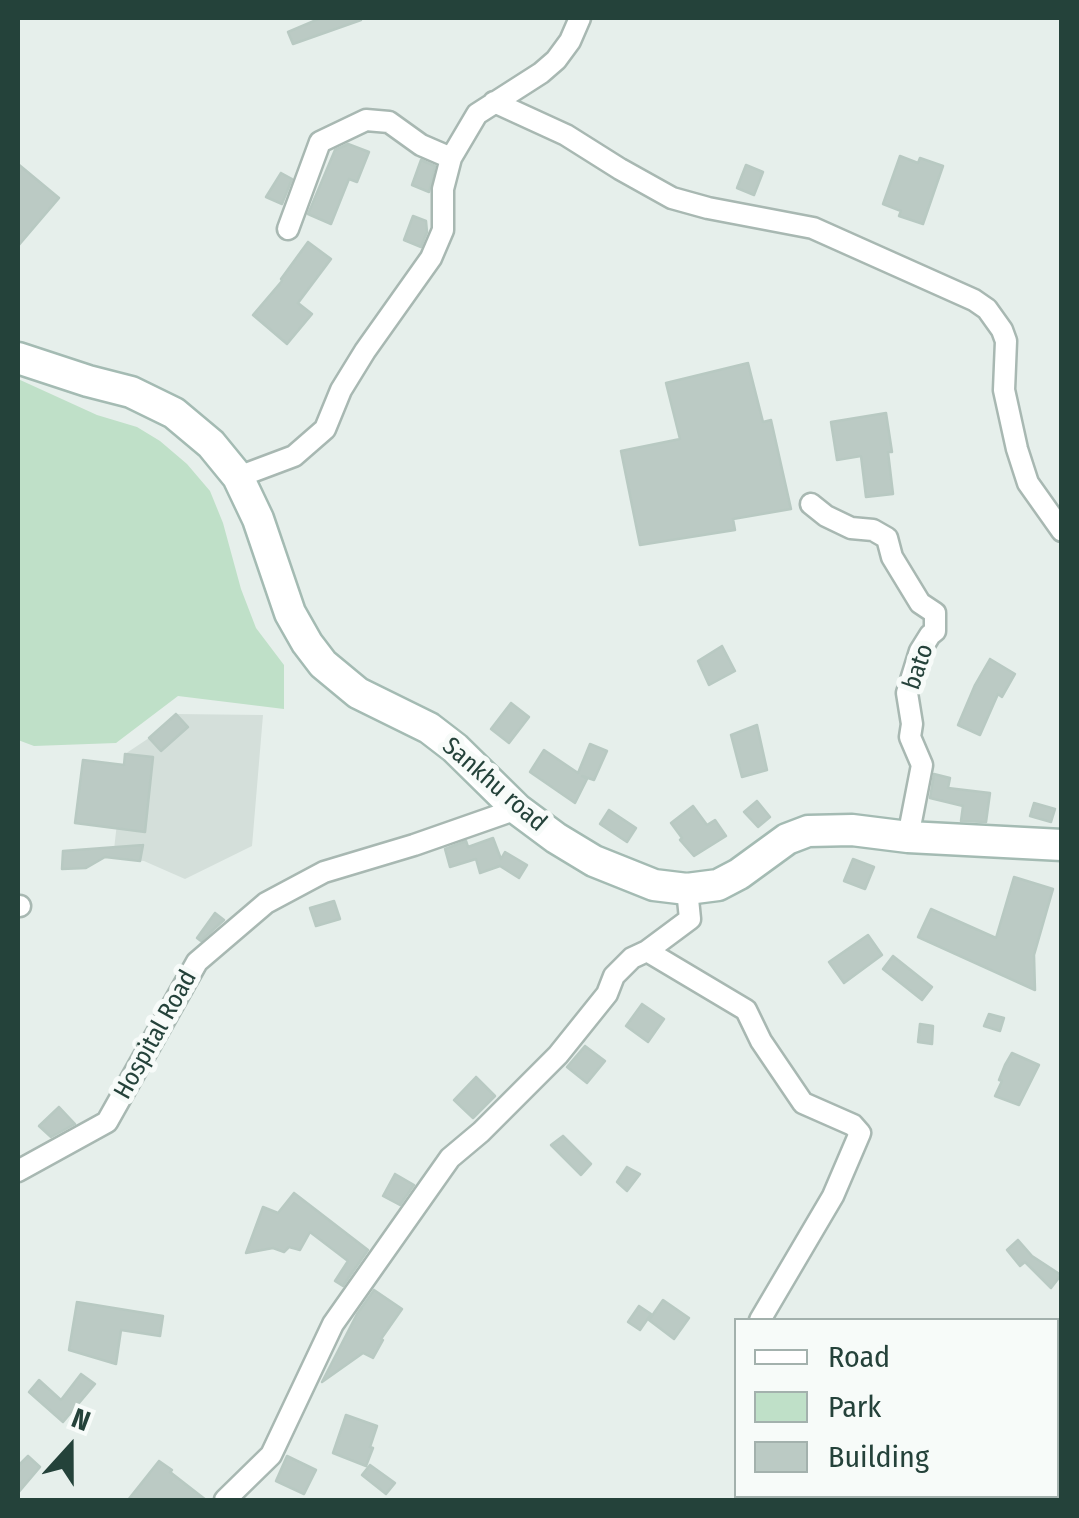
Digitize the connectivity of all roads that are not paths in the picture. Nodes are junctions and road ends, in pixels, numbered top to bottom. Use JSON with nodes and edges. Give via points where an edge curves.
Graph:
{"nodes":[{"id":1,"x":580,"y":18,"type":"edge"},
{"id":2,"x":494,"y":102,"type":"junction"},
{"id":3,"x":451,"y":158,"type":"junction"},
{"id":4,"x":288,"y":229,"type":"dead end"},
{"id":5,"x":18,"y":358,"type":"edge"},
{"id":6,"x":238,"y":477,"type":"junction"},
{"id":7,"x":811,"y":504,"type":"dead end"},
{"id":8,"x":1062,"y":531,"type":"edge"},
{"id":9,"x":517,"y":809,"type":"junction"},
{"id":10,"x":908,"y":836,"type":"junction"},
{"id":11,"x":1062,"y":845,"type":"edge"},
{"id":12,"x":687,"y":889,"type":"junction"},
{"id":13,"x":647,"y":950,"type":"junction"},
{"id":14,"x":18,"y":1171,"type":"edge"},
{"id":15,"x":761,"y":1318,"type":"edge"},
{"id":16,"x":225,"y":1500,"type":"edge"}],
"edges":[{"from":1,"to":2,"type":"street","via":[[556,60]]},
{"from":2,"to":3,"type":"street","via":[[477,114]]},
{"from":2,"to":8,"type":"street","via":[[566,135],[672,198],[813,228],[987,309],[1006,341],[1004,390],[1028,482]]},
{"from":3,"to":4,"type":"street","via":[[389,122],[366,120],[320,142]]},
{"from":3,"to":6,"type":"street","via":[[442,230],[431,258],[341,390],[326,429],[294,456]]},
{"from":5,"to":6,"type":"main road","name":"Sankhu road","via":[[132,392],[174,413]]},
{"from":6,"to":9,"type":"main road","name":"Sankhu road","via":[[290,613],[323,664],[358,693],[428,728]]},
{"from":7,"to":10,"type":"street","name":"bato","via":[[851,528],[886,538],[920,603],[935,612],[935,631],[920,651],[907,693],[910,736],[922,765]]},
{"from":9,"to":12,"type":"main road","name":"Sankhu road","via":[[594,861],[654,886]]},
{"from":9,"to":14,"type":"street","name":"Hospital Road","via":[[324,872],[266,904],[196,962],[107,1122]]},
{"from":10,"to":11,"type":"main road","name":"Sankhu road"},
{"from":10,"to":12,"type":"main road","name":"Sankhu road","via":[[808,831],[718,885]]},
{"from":12,"to":13,"type":"street","via":[[690,919]]},
{"from":13,"to":15,"type":"street","via":[[746,1010],[803,1103],[860,1132],[834,1196]]},
{"from":13,"to":16,"type":"street","via":[[614,976],[558,1055],[450,1158],[333,1324],[272,1455]]}]}
